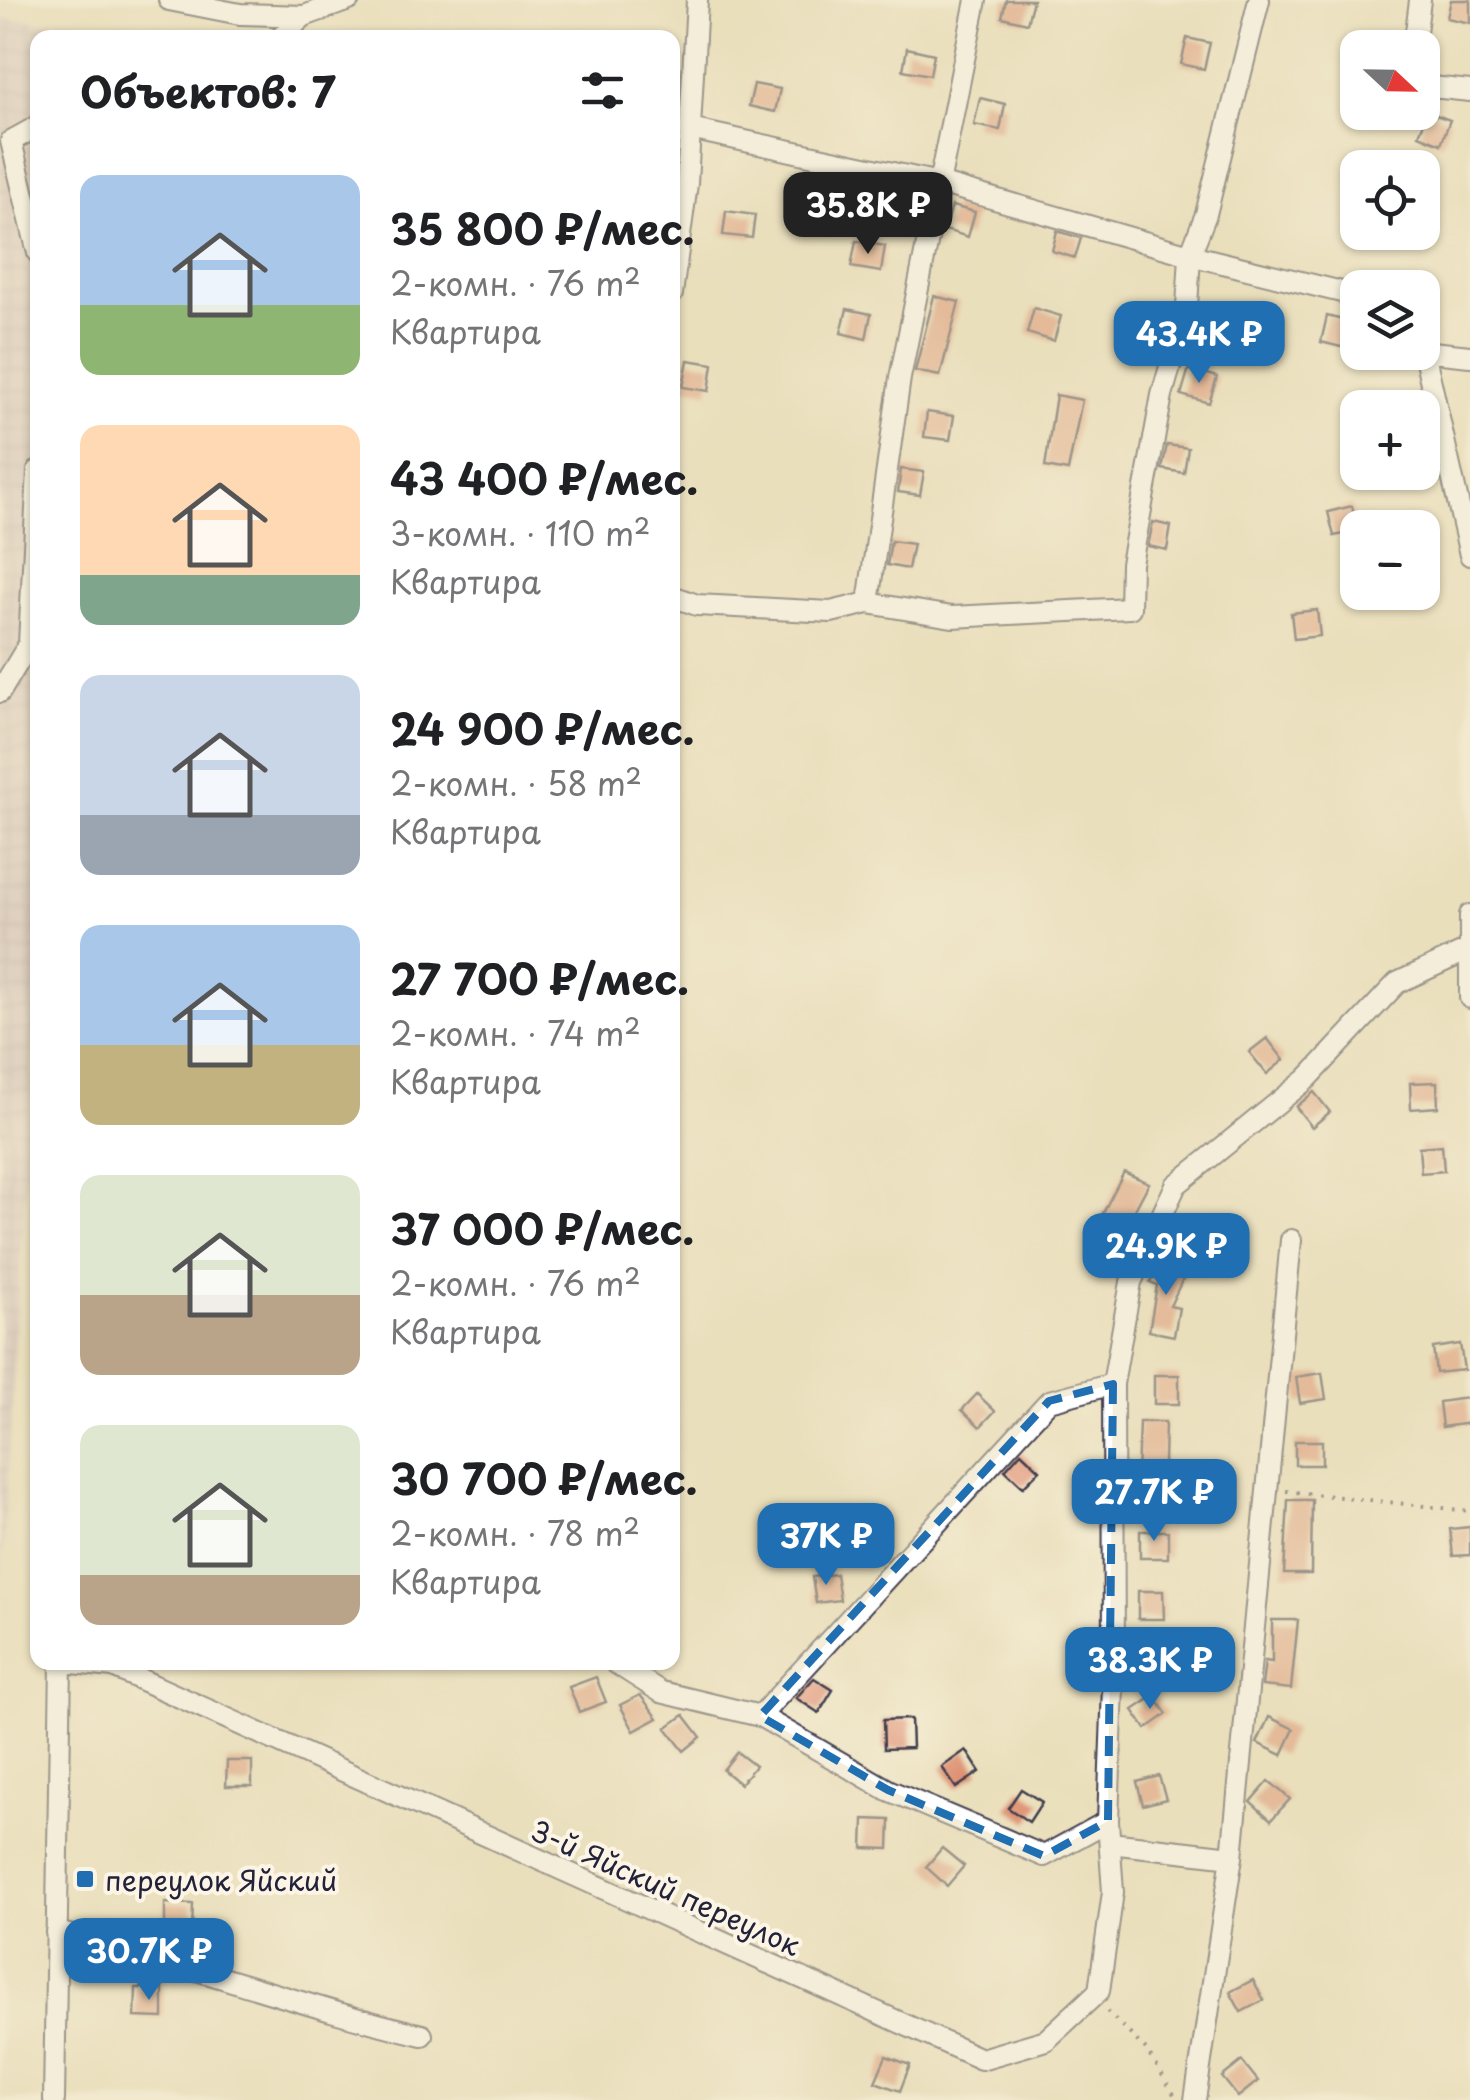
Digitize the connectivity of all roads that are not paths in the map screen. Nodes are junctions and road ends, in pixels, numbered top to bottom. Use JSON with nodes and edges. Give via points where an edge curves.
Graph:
{"nodes":[{"id":1,"x":169,"y":0,"type":"edge"},
{"id":2,"x":697,"y":0,"type":"edge"},
{"id":3,"x":976,"y":0,"type":"edge"},
{"id":4,"x":1259,"y":0,"type":"edge"},
{"id":5,"x":1420,"y":0,"type":"edge"},
{"id":6,"x":338,"y":2,"type":"edge"},
{"id":7,"x":304,"y":16,"type":"junction"},
{"id":8,"x":289,"y":30,"type":"edge"},
{"id":9,"x":1416,"y":30,"type":"edge"},
{"id":10,"x":1440,"y":88,"type":"edge"},
{"id":11,"x":1470,"y":91,"type":"edge"},
{"id":12,"x":690,"y":129,"type":"junction"},
{"id":13,"x":30,"y":131,"type":"edge"},
{"id":14,"x":939,"y":183,"type":"junction"},
{"id":15,"x":30,"y":219,"type":"edge"},
{"id":16,"x":680,"y":221,"type":"edge"},
{"id":17,"x":1190,"y":255,"type":"junction"},
{"id":18,"x":1340,"y":292,"type":"edge"},
{"id":19,"x":1440,"y":353,"type":"edge"},
{"id":20,"x":1470,"y":356,"type":"edge"},
{"id":21,"x":1427,"y":370,"type":"edge"},
{"id":22,"x":1470,"y":556,"type":"edge"},
{"id":23,"x":680,"y":599,"type":"edge"},
{"id":24,"x":868,"y":603,"type":"junction"},
{"id":25,"x":30,"y":625,"type":"edge"},
{"id":26,"x":0,"y":692,"type":"edge"},
{"id":27,"x":1470,"y":915,"type":"edge"},
{"id":28,"x":1468,"y":950,"type":"edge"},
{"id":29,"x":1470,"y":998,"type":"edge"},
{"id":30,"x":1291,"y":1240,"type":"dead end"},
{"id":31,"x":1113,"y":1384,"type":"junction"},
{"id":32,"x":61,"y":1670,"type":"edge"},
{"id":33,"x":122,"y":1670,"type":"edge"},
{"id":34,"x":627,"y":1670,"type":"edge"},
{"id":35,"x":760,"y":1716,"type":"junction"},
{"id":36,"x":1108,"y":1821,"type":"junction"},
{"id":37,"x":1110,"y":1843,"type":"junction"},
{"id":38,"x":1232,"y":1857,"type":"junction"},
{"id":39,"x":56,"y":1932,"type":"junction"},
{"id":40,"x":422,"y":2035,"type":"dead end"},
{"id":41,"x":54,"y":2100,"type":"edge"},
{"id":42,"x":1195,"y":2100,"type":"edge"}],
"edges":[{"from":1,"to":7,"type":"street","via":[[240,14]]},
{"from":2,"to":12,"type":"street"},
{"from":3,"to":14,"type":"street"},
{"from":4,"to":17,"type":"street"},
{"from":5,"to":9,"type":"street"},
{"from":6,"to":7,"type":"street"},
{"from":7,"to":8,"type":"street"},
{"from":10,"to":11,"type":"street"},
{"from":12,"to":14,"type":"street"},
{"from":12,"to":16,"type":"street"},
{"from":13,"to":15,"type":"street","via":[[12,141]]},
{"from":14,"to":17,"type":"street"},
{"from":14,"to":24,"type":"street","via":[[900,378]]},
{"from":17,"to":18,"type":"street"},
{"from":17,"to":24,"type":"street","via":[[1187,307],[1162,395],[1130,564],[1130,608],[952,617]]},
{"from":19,"to":20,"type":"street"},
{"from":21,"to":22,"type":"street"},
{"from":23,"to":24,"type":"street","via":[[697,606],[832,612]]},
{"from":25,"to":26,"type":"street","via":[[29,644]]},
{"from":27,"to":28,"type":"street"},
{"from":28,"to":29,"type":"street"},
{"from":28,"to":31,"type":"street","via":[[1397,984],[1307,1079],[1176,1185],[1132,1282]]},
{"from":30,"to":38,"type":"street"},
{"from":31,"to":35,"type":"street","via":[[1049,1401]]},
{"from":31,"to":36,"type":"street"},
{"from":32,"to":39,"type":"street"},
{"from":33,"to":37,"type":"street","name":"3-й Яйский переулок","via":[[981,2059],[1046,2040],[1099,1992],[1113,1892]]},
{"from":34,"to":35,"type":"street","via":[[661,1692]]},
{"from":35,"to":36,"type":"street","via":[[888,1790],[1044,1856]]},
{"from":36,"to":37,"type":"street"},
{"from":37,"to":38,"type":"street"},
{"from":38,"to":42,"type":"street"},
{"from":39,"to":40,"type":"street","via":[[154,1954]]},
{"from":39,"to":41,"type":"street"}]}
